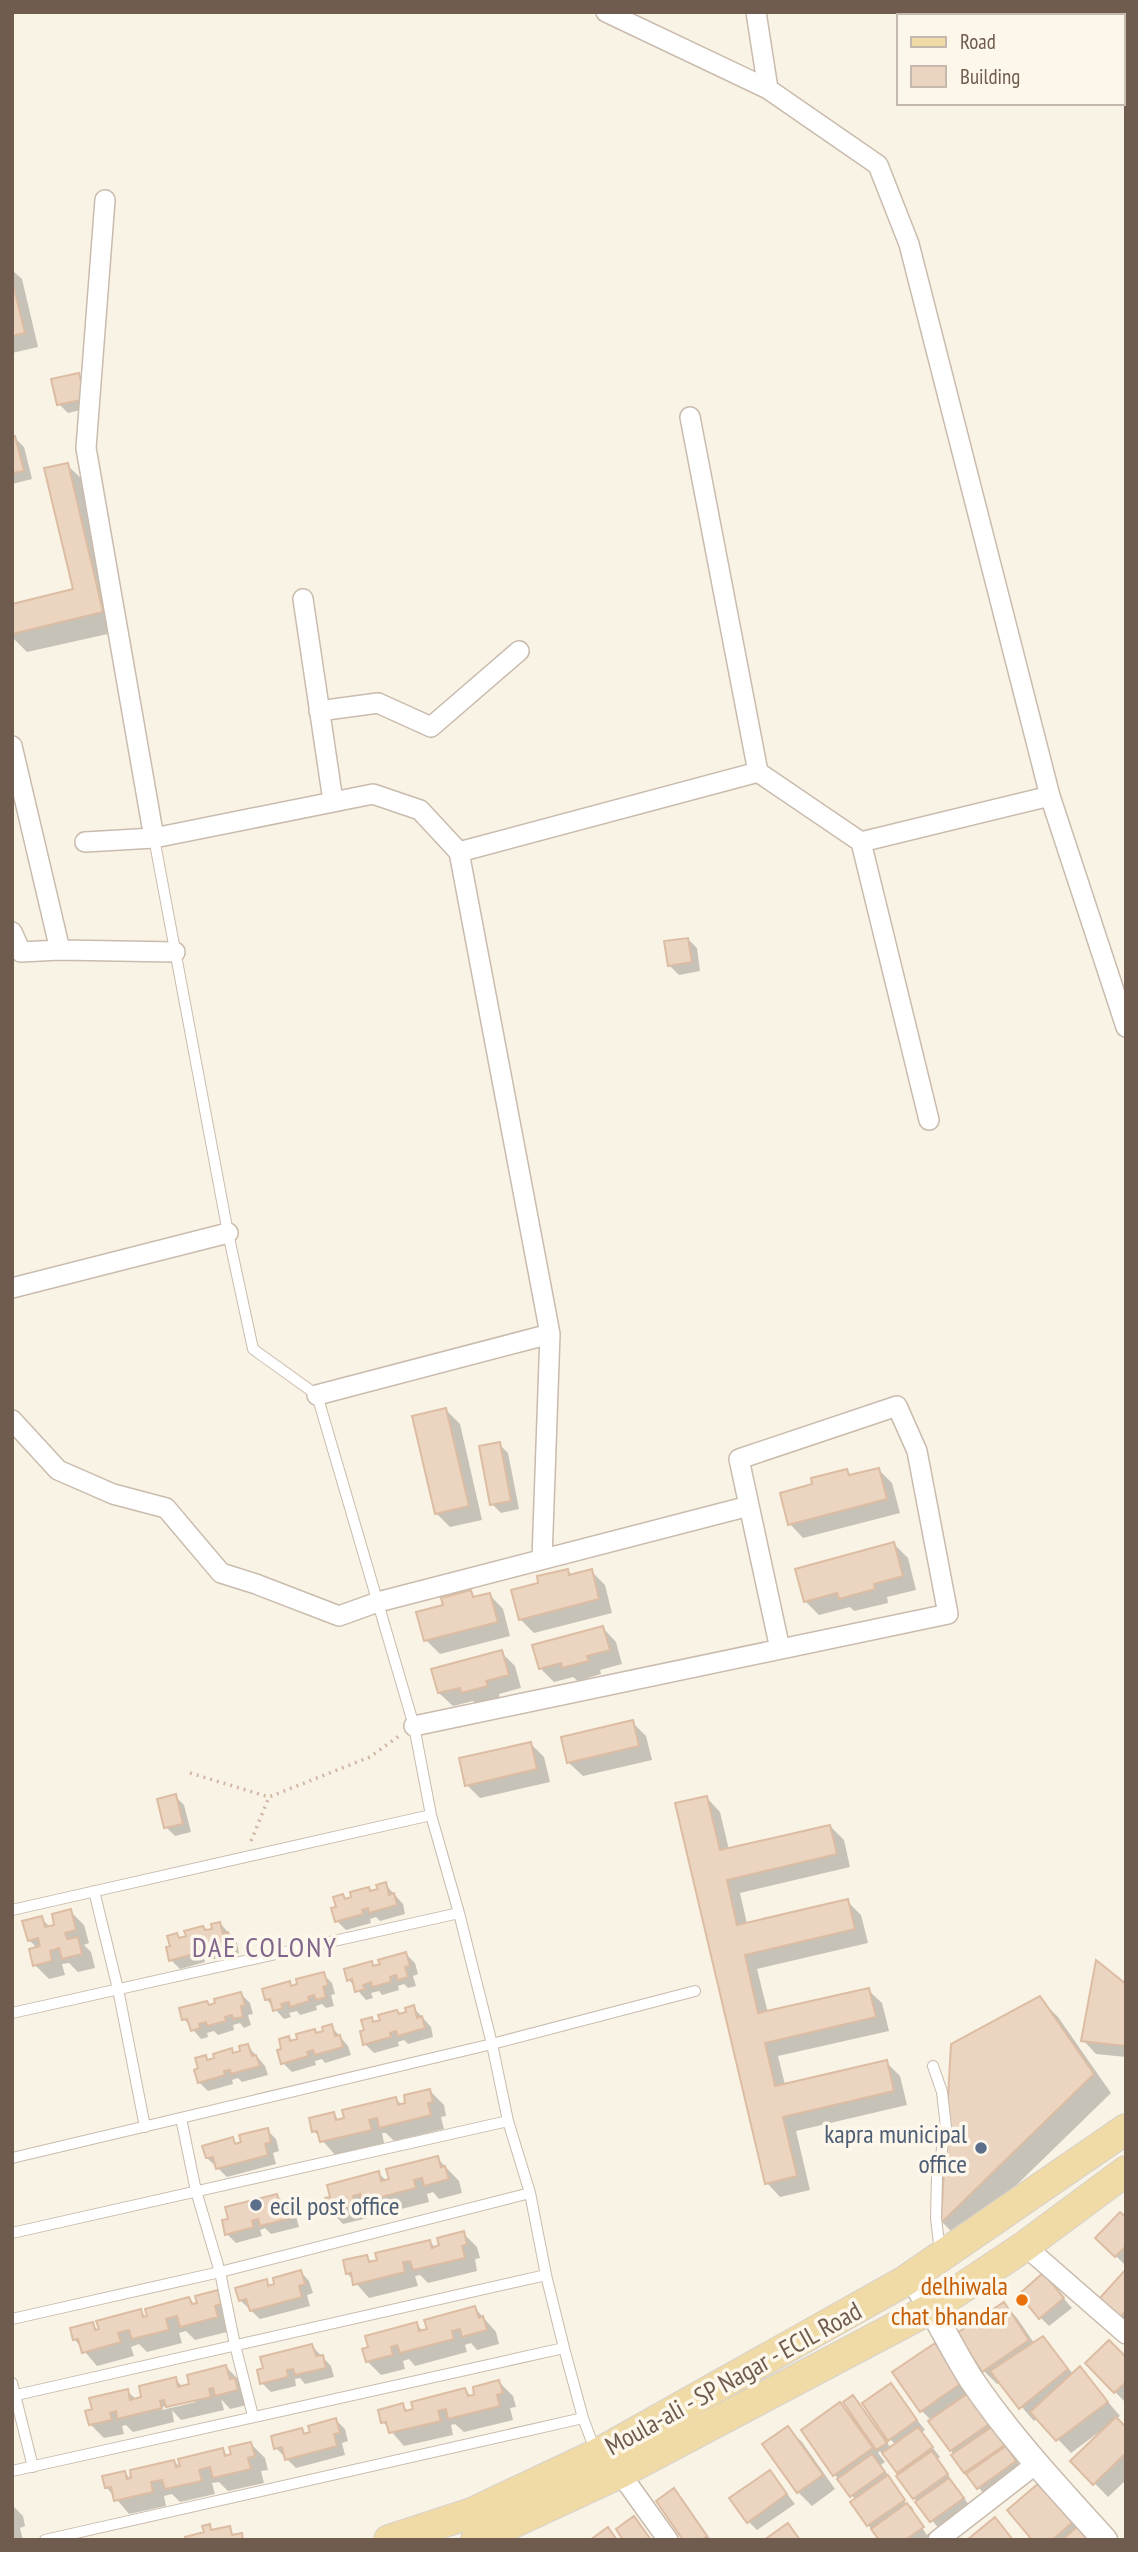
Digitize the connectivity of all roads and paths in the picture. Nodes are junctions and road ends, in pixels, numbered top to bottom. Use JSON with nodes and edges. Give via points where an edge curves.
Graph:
{"nodes":[{"id":1,"x":606,"y":12,"type":"edge"},
{"id":2,"x":756,"y":12,"type":"edge"},
{"id":3,"x":768,"y":89,"type":"junction"},
{"id":4,"x":105,"y":200,"type":"dead end"},
{"id":5,"x":690,"y":416,"type":"dead end"},
{"id":6,"x":303,"y":598,"type":"dead end"},
{"id":7,"x":519,"y":651,"type":"dead end"},
{"id":8,"x":319,"y":711,"type":"junction"},
{"id":9,"x":12,"y":746,"type":"edge"},
{"id":10,"x":758,"y":772,"type":"junction"},
{"id":11,"x":1050,"y":796,"type":"junction"},
{"id":12,"x":333,"y":801,"type":"junction"},
{"id":13,"x":154,"y":838,"type":"junction"},
{"id":14,"x":85,"y":842,"type":"dead end"},
{"id":15,"x":862,"y":842,"type":"junction"},
{"id":16,"x":459,"y":852,"type":"junction"},
{"id":17,"x":12,"y":932,"type":"edge"},
{"id":18,"x":60,"y":950,"type":"junction"},
{"id":19,"x":175,"y":952,"type":"junction"},
{"id":20,"x":1126,"y":1027,"type":"edge"},
{"id":21,"x":929,"y":1120,"type":"dead end"},
{"id":22,"x":228,"y":1233,"type":"junction"},
{"id":23,"x":12,"y":1288,"type":"edge"},
{"id":24,"x":550,"y":1334,"type":"junction"},
{"id":25,"x":317,"y":1395,"type":"junction"},
{"id":26,"x":12,"y":1420,"type":"edge"},
{"id":27,"x":749,"y":1506,"type":"junction"},
{"id":28,"x":542,"y":1559,"type":"junction"},
{"id":29,"x":378,"y":1602,"type":"junction"},
{"id":30,"x":780,"y":1649,"type":"junction"},
{"id":31,"x":414,"y":1726,"type":"junction"},
{"id":32,"x":190,"y":1773,"type":"dead end"},
{"id":33,"x":269,"y":1797,"type":"junction"},
{"id":34,"x":431,"y":1815,"type":"junction"},
{"id":35,"x":245,"y":1856,"type":"junction"},
{"id":36,"x":94,"y":1891,"type":"junction"},
{"id":37,"x":12,"y":1910,"type":"edge"},
{"id":38,"x":459,"y":1913,"type":"junction"},
{"id":39,"x":118,"y":1989,"type":"junction"},
{"id":40,"x":695,"y":1991,"type":"dead end"},
{"id":41,"x":12,"y":2013,"type":"edge"},
{"id":42,"x":492,"y":2044,"type":"junction"},
{"id":43,"x":933,"y":2066,"type":"dead end"},
{"id":44,"x":180,"y":2118,"type":"junction"},
{"id":45,"x":508,"y":2121,"type":"junction"},
{"id":46,"x":145,"y":2127,"type":"junction"},
{"id":47,"x":1126,"y":2129,"type":"edge"},
{"id":48,"x":12,"y":2158,"type":"edge"},
{"id":49,"x":1126,"y":2171,"type":"edge"},
{"id":50,"x":196,"y":2191,"type":"junction"},
{"id":51,"x":530,"y":2193,"type":"junction"},
{"id":52,"x":12,"y":2233,"type":"edge"},
{"id":53,"x":1025,"y":2246,"type":"junction"},
{"id":54,"x":940,"y":2258,"type":"junction"},
{"id":55,"x":220,"y":2272,"type":"junction"},
{"id":56,"x":546,"y":2275,"type":"junction"},
{"id":57,"x":911,"y":2277,"type":"junction"},
{"id":58,"x":932,"y":2308,"type":"junction"},
{"id":59,"x":12,"y":2319,"type":"edge"},
{"id":60,"x":1126,"y":2334,"type":"edge"},
{"id":61,"x":235,"y":2345,"type":"junction"},
{"id":62,"x":564,"y":2348,"type":"junction"},
{"id":63,"x":12,"y":2383,"type":"edge"},
{"id":64,"x":14,"y":2396,"type":"edge"},
{"id":65,"x":253,"y":2416,"type":"junction"},
{"id":66,"x":583,"y":2418,"type":"junction"},
{"id":67,"x":597,"y":2454,"type":"junction"},
{"id":68,"x":1036,"y":2464,"type":"junction"},
{"id":69,"x":33,"y":2467,"type":"junction"},
{"id":70,"x":12,"y":2471,"type":"edge"},
{"id":71,"x":621,"y":2473,"type":"junction"},
{"id":72,"x":45,"y":2540,"type":"edge"},
{"id":73,"x":389,"y":2540,"type":"edge"},
{"id":74,"x":476,"y":2540,"type":"edge"},
{"id":75,"x":667,"y":2540,"type":"edge"},
{"id":76,"x":938,"y":2540,"type":"edge"},
{"id":77,"x":1105,"y":2540,"type":"edge"}],
"edges":[{"from":1,"to":3,"type":"street"},
{"from":2,"to":3,"type":"street"},
{"from":3,"to":11,"type":"street","via":[[878,165],[909,244]]},
{"from":4,"to":13,"type":"street","via":[[86,448]]},
{"from":5,"to":10,"type":"street"},
{"from":6,"to":8,"type":"street"},
{"from":7,"to":8,"type":"street","via":[[431,727],[379,704]]},
{"from":8,"to":12,"type":"street"},
{"from":9,"to":18,"type":"street"},
{"from":10,"to":15,"type":"street"},
{"from":10,"to":16,"type":"street"},
{"from":11,"to":15,"type":"street"},
{"from":11,"to":20,"type":"street"},
{"from":12,"to":13,"type":"street"},
{"from":12,"to":16,"type":"street","via":[[373,794],[420,810]]},
{"from":13,"to":14,"type":"street"},
{"from":13,"to":19,"type":"lane"},
{"from":15,"to":21,"type":"street"},
{"from":16,"to":24,"type":"street"},
{"from":17,"to":18,"type":"street","via":[[22,952]]},
{"from":18,"to":19,"type":"street"},
{"from":19,"to":22,"type":"lane"},
{"from":22,"to":23,"type":"street"},
{"from":22,"to":25,"type":"lane","via":[[253,1349]]},
{"from":24,"to":25,"type":"street"},
{"from":24,"to":28,"type":"street"},
{"from":25,"to":29,"type":"lane"},
{"from":26,"to":29,"type":"street","via":[[58,1470],[113,1494],[166,1508],[221,1573],[339,1616]]},
{"from":27,"to":28,"type":"street"},
{"from":27,"to":30,"type":"street"},
{"from":27,"to":30,"type":"street","via":[[739,1459],[897,1406],[918,1451],[948,1614]]},
{"from":28,"to":29,"type":"street"},
{"from":29,"to":31,"type":"lane"},
{"from":30,"to":31,"type":"street"},
{"from":31,"to":33,"type":"path","via":[[370,1757]]},
{"from":31,"to":34,"type":"lane"},
{"from":32,"to":33,"type":"path"},
{"from":33,"to":35,"type":"path"},
{"from":34,"to":35,"type":"lane"},
{"from":34,"to":38,"type":"lane"},
{"from":35,"to":36,"type":"lane"},
{"from":36,"to":37,"type":"lane"},
{"from":36,"to":39,"type":"lane"},
{"from":38,"to":39,"type":"lane"},
{"from":38,"to":42,"type":"lane"},
{"from":39,"to":41,"type":"lane"},
{"from":39,"to":46,"type":"lane"},
{"from":40,"to":42,"type":"lane"},
{"from":42,"to":44,"type":"lane"},
{"from":42,"to":45,"type":"lane"},
{"from":43,"to":54,"type":"lane","via":[[946,2127],[937,2177]]},
{"from":44,"to":46,"type":"lane"},
{"from":44,"to":50,"type":"lane"},
{"from":45,"to":50,"type":"lane"},
{"from":45,"to":51,"type":"lane"},
{"from":46,"to":48,"type":"lane"},
{"from":47,"to":54,"type":"main road","name":"Moula-ali - SP Nagar - ECIL Road"},
{"from":49,"to":53,"type":"main road","name":"Moula-ali - SP Nagar - ECIL Road"},
{"from":50,"to":52,"type":"lane"},
{"from":50,"to":55,"type":"lane"},
{"from":51,"to":55,"type":"lane"},
{"from":51,"to":56,"type":"lane"},
{"from":53,"to":58,"type":"main road","name":"Moula-ali - SP Nagar - ECIL Road"},
{"from":53,"to":60,"type":"street"},
{"from":54,"to":57,"type":"main road","name":"Moula-ali - SP Nagar - ECIL Road"},
{"from":55,"to":59,"type":"lane"},
{"from":55,"to":61,"type":"lane"},
{"from":56,"to":61,"type":"lane"},
{"from":56,"to":62,"type":"lane"},
{"from":57,"to":58,"type":"street"},
{"from":57,"to":67,"type":"main road","name":"Moula-ali - SP Nagar - ECIL Road"},
{"from":58,"to":68,"type":"street","via":[[970,2377]]},
{"from":58,"to":71,"type":"main road","name":"Moula-ali - SP Nagar - ECIL Road"},
{"from":61,"to":64,"type":"lane"},
{"from":61,"to":65,"type":"lane"},
{"from":62,"to":65,"type":"lane"},
{"from":62,"to":66,"type":"lane"},
{"from":63,"to":64,"type":"lane"},
{"from":64,"to":69,"type":"lane"},
{"from":65,"to":69,"type":"lane"},
{"from":66,"to":67,"type":"lane"},
{"from":66,"to":72,"type":"lane"},
{"from":67,"to":73,"type":"main road","name":"Moula-ali - SP Nagar - ECIL Road","via":[[472,2513]]},
{"from":68,"to":76,"type":"street"},
{"from":68,"to":77,"type":"street"},
{"from":69,"to":70,"type":"lane"},
{"from":71,"to":74,"type":"main road","name":"Moula-ali - SP Nagar - ECIL Road"},
{"from":71,"to":75,"type":"street"}]}
